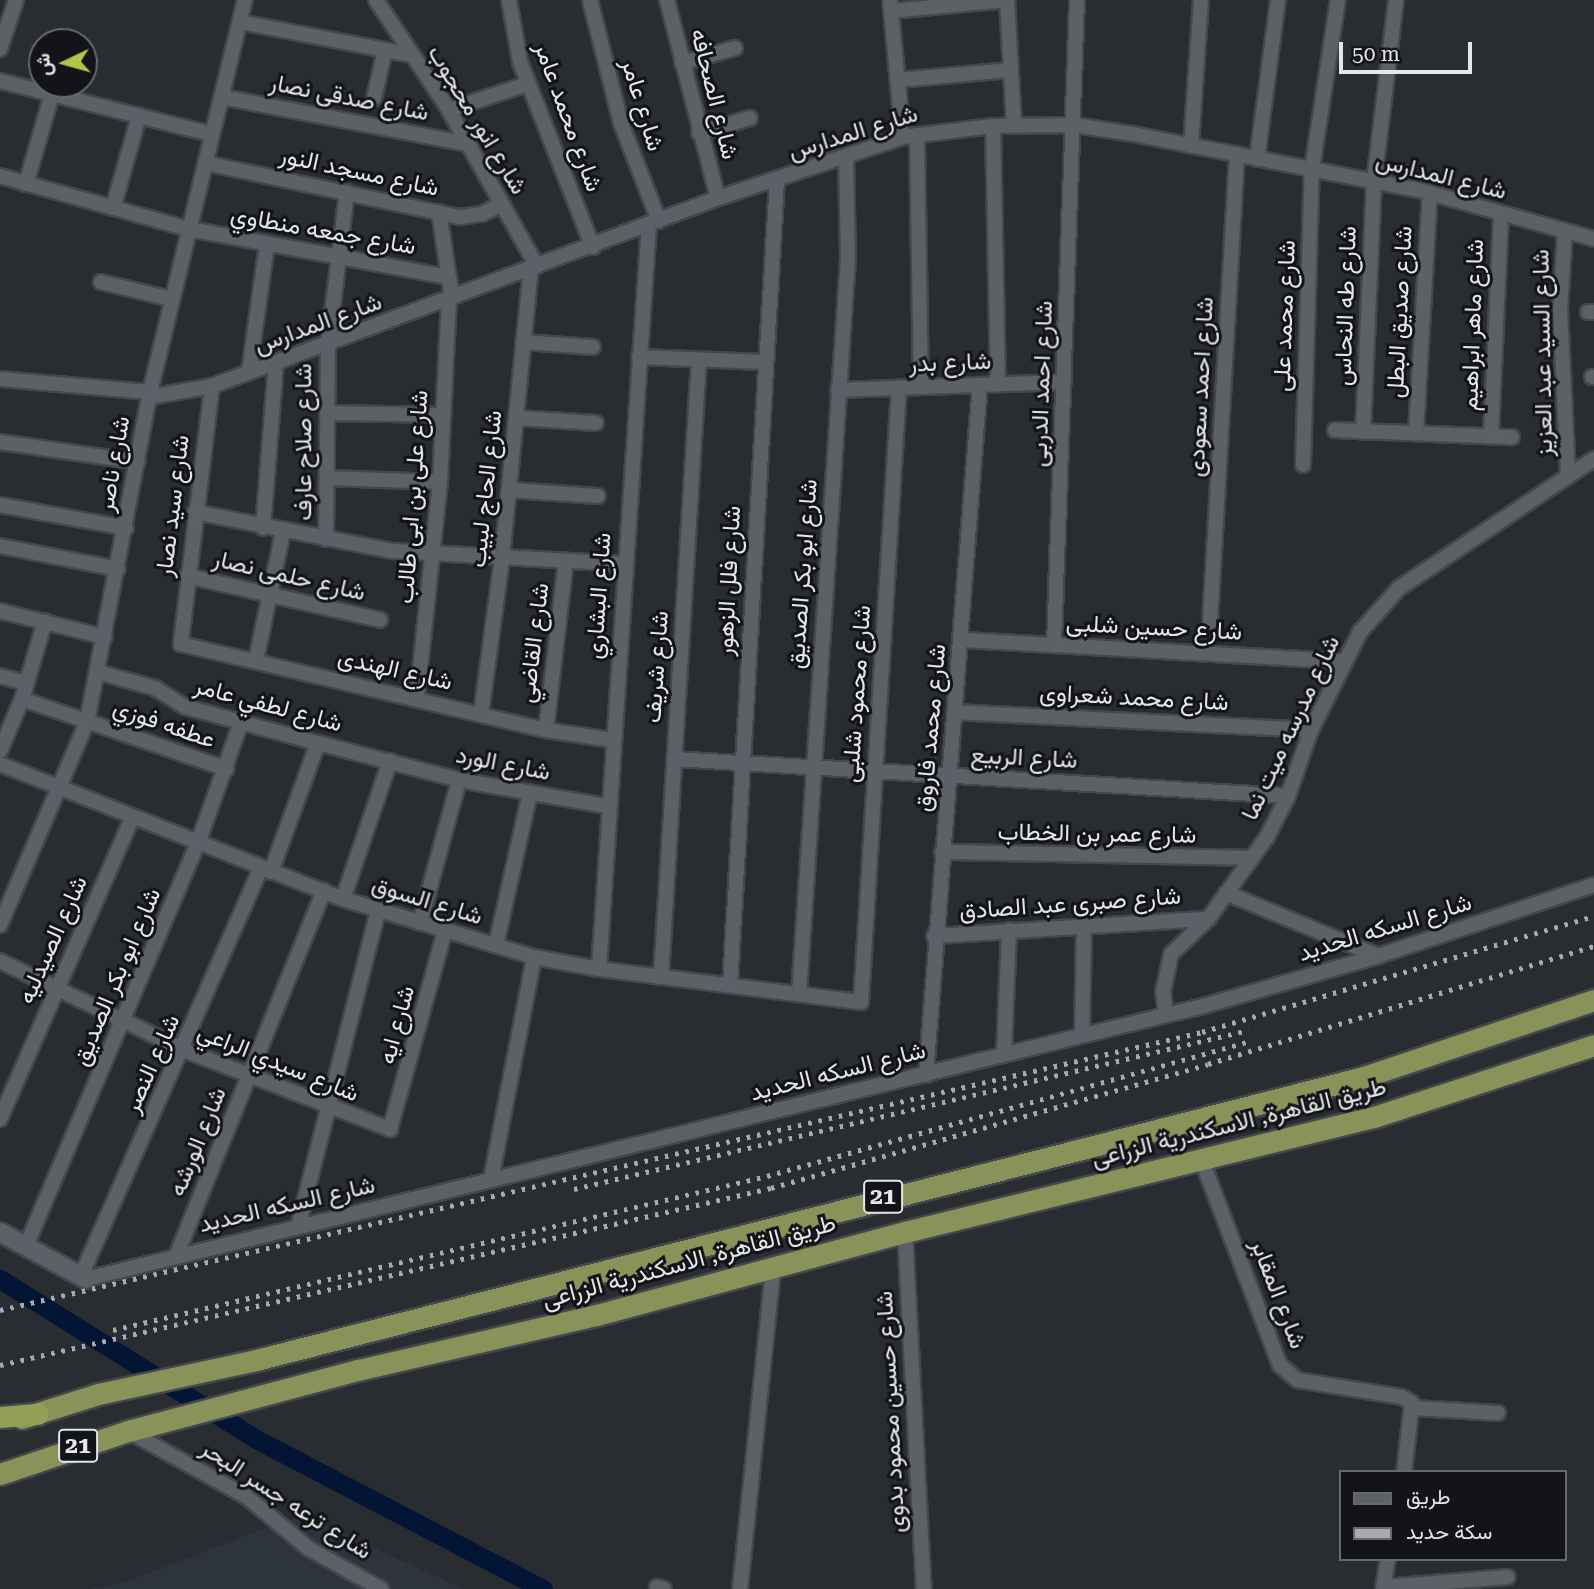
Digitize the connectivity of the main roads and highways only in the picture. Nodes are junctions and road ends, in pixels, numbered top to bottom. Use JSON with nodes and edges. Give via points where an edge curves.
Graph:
{"nodes":[{"id":1,"x":1594,"y":1000,"type":"edge"},
{"id":2,"x":1594,"y":1045,"type":"edge"},
{"id":3,"x":38,"y":1414,"type":"junction"},
{"id":4,"x":0,"y":1417,"type":"edge"},
{"id":5,"x":0,"y":1424,"type":"edge"},
{"id":6,"x":0,"y":1474,"type":"edge"}],
"edges":[{"from":1,"to":3,"type":"highway","name":"طريق القاهرة, الاسكندرية الزراعى","number":"21","via":[[1364,1077],[98,1394]]},
{"from":2,"to":6,"type":"highway","name":"طريق القاهرة, الاسكندرية الزراعى","number":"21","via":[[1374,1117],[128,1431]]},
{"from":3,"to":4,"type":"highway"},
{"from":3,"to":5,"type":"highway","name":"طريق القاهرة, الاسكندرية الزراعى","number":"21"}]}
